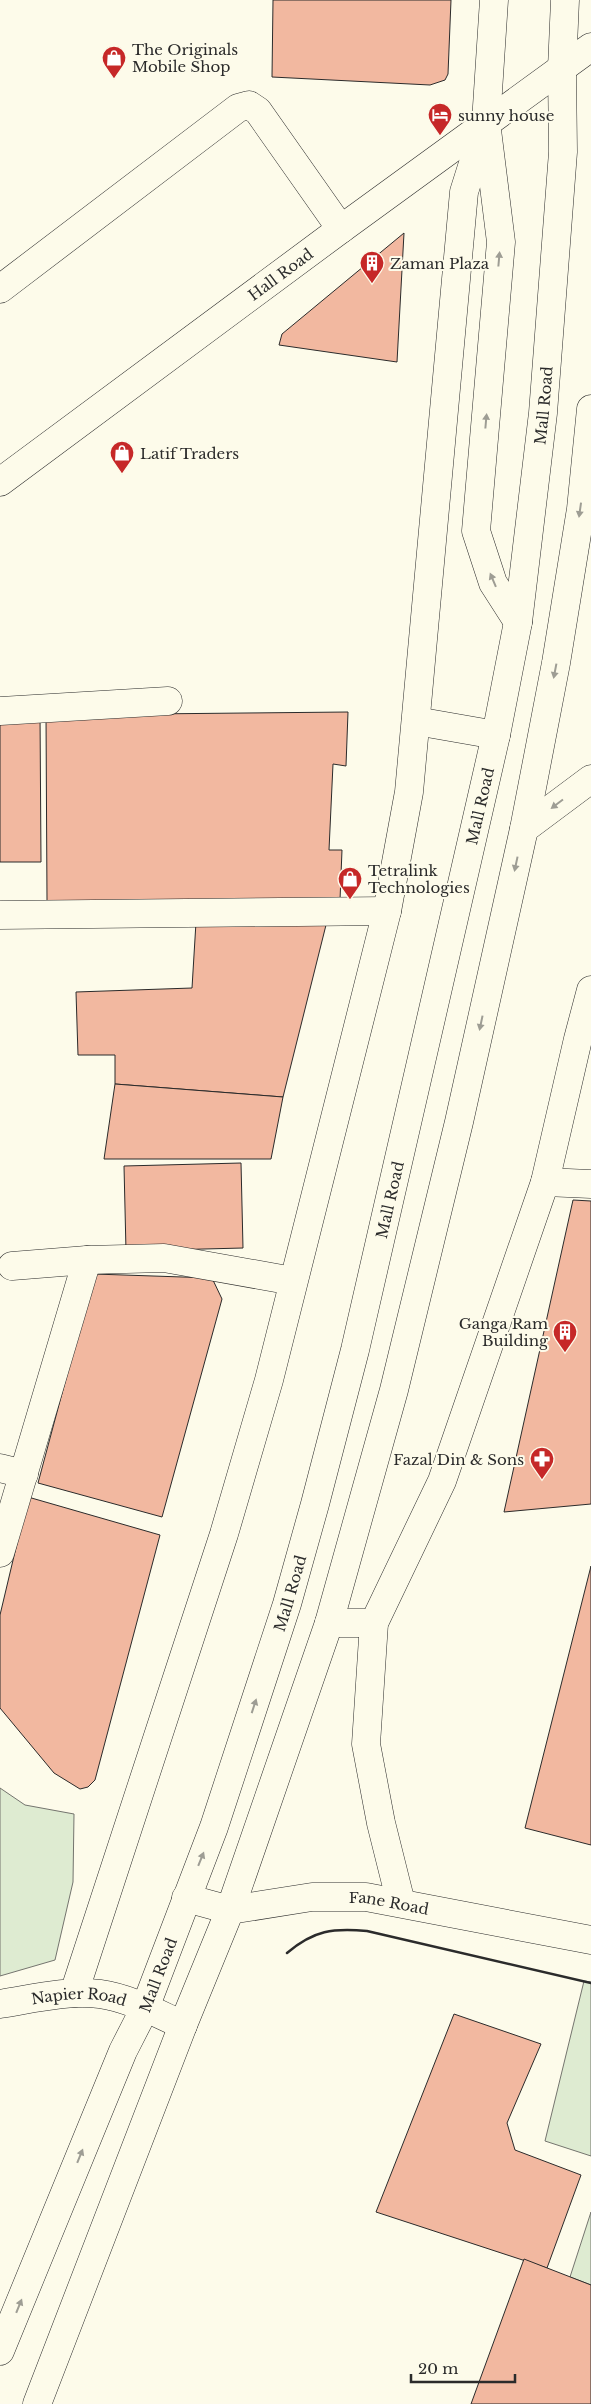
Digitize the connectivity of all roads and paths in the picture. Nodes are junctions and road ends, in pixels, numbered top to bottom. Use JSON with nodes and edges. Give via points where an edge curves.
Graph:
{"nodes":[{"id":1,"x":494,"y":0,"type":"edge"},
{"id":2,"x":566,"y":0,"type":"edge"},
{"id":3,"x":591,"y":48,"type":"edge"},
{"id":4,"x":562,"y":68,"type":"junction"},
{"id":5,"x":486,"y":122,"type":"junction"},
{"id":6,"x":341,"y":229,"type":"junction"},
{"id":7,"x":0,"y":289,"type":"edge"},
{"id":8,"x":591,"y":409,"type":"edge"},
{"id":9,"x":0,"y":482,"type":"edge"},
{"id":10,"x":518,"y":622,"type":"junction"},
{"id":11,"x":168,"y":702,"type":"dead end"},
{"id":12,"x":0,"y":711,"type":"edge"},
{"id":13,"x":416,"y":721,"type":"junction"},
{"id":14,"x":496,"y":735,"type":"junction"},
{"id":15,"x":591,"y":779,"type":"edge"},
{"id":16,"x":524,"y":829,"type":"junction"},
{"id":17,"x":387,"y":911,"type":"junction"},
{"id":18,"x":0,"y":915,"type":"edge"},
{"id":19,"x":591,"y":990,"type":"edge"},
{"id":20,"x":546,"y":1182,"type":"junction"},
{"id":21,"x":591,"y":1184,"type":"edge"},
{"id":22,"x":87,"y":1260,"type":"junction"},
{"id":23,"x":12,"y":1266,"type":"dead end"},
{"id":24,"x":293,"y":1281,"type":"junction"},
{"id":25,"x":12,"y":1471,"type":"edge"},
{"id":26,"x":0,"y":1553,"type":"edge"},
{"id":27,"x":329,"y":1623,"type":"junction"},
{"id":28,"x":374,"y":1623,"type":"junction"},
{"id":29,"x":186,"y":1898,"type":"junction"},
{"id":30,"x":401,"y":1903,"type":"junction"},
{"id":31,"x":230,"y":1910,"type":"junction"},
{"id":32,"x":591,"y":1940,"type":"edge"},
{"id":33,"x":74,"y":1993,"type":"junction"},
{"id":34,"x":0,"y":2004,"type":"edge"},
{"id":35,"x":145,"y":2008,"type":"junction"},
{"id":36,"x":183,"y":2025,"type":"junction"},
{"id":37,"x":0,"y":2351,"type":"edge"},
{"id":38,"x":37,"y":2404,"type":"edge"}],
"edges":[{"from":1,"to":5,"type":"main road"},
{"from":2,"to":4,"type":"main road","name":"Mall Road"},
{"from":3,"to":4,"type":"main road","name":"Hall Road"},
{"from":4,"to":5,"type":"main road","name":"Hall Road"},
{"from":4,"to":10,"type":"main road","name":"Mall Road","via":[[563,152],[543,413]]},
{"from":5,"to":6,"type":"main road","name":"Hall Road"},
{"from":10,"to":5,"type":"main road","one_way":true,"via":[[493,583],[476,530],[501,242]]},
{"from":5,"to":13,"type":"main road","via":[[464,192]]},
{"from":6,"to":7,"type":"main road","via":[[258,111],[249,104],[238,108]]},
{"from":6,"to":9,"type":"main road","name":"Hall Road"},
{"from":8,"to":16,"type":"main road","one_way":true,"via":[[581,509]]},
{"from":10,"to":14,"type":"main road","name":"Mall Road"},
{"from":11,"to":12,"type":"main road"},
{"from":13,"to":14,"type":"main road"},
{"from":13,"to":17,"type":"main road","via":[[409,792]]},
{"from":29,"to":14,"type":"main road","name":"Mall Road","one_way":true,"via":[[214,1827],[287,1604],[318,1495],[356,1350]]},
{"from":15,"to":16,"type":"main road","one_way":true},
{"from":16,"to":27,"type":"main road","one_way":true,"via":[[397,1380]]},
{"from":17,"to":18,"type":"main road"},
{"from":17,"to":24,"type":"main road"},
{"from":19,"to":20,"type":"main road"},
{"from":20,"to":21,"type":"main road"},
{"from":20,"to":28,"type":"main road","via":[[442,1481]]},
{"from":22,"to":23,"type":"main road"},
{"from":22,"to":24,"type":"main road","via":[[164,1258]]},
{"from":22,"to":25,"type":"main road"},
{"from":24,"to":33,"type":"main road","via":[[269,1380],[224,1534]]},
{"from":25,"to":26,"type":"main road"},
{"from":27,"to":28,"type":"main road"},
{"from":27,"to":31,"type":"main road"},
{"from":28,"to":30,"type":"main road","via":[[366,1744]]},
{"from":29,"to":31,"type":"main road","name":"Fane Road"},
{"from":29,"to":35,"type":"main road","name":"Mall Road"},
{"from":30,"to":31,"type":"main road","name":"Fane Road","via":[[366,1897],[312,1897]]},
{"from":30,"to":32,"type":"main road","name":"Fane Road"},
{"from":31,"to":36,"type":"main road"},
{"from":33,"to":34,"type":"main road","name":"Napier Road"},
{"from":33,"to":35,"type":"main road","name":"Napier Road","via":[[120,1998]]},
{"from":35,"to":36,"type":"main road","name":"Napier Road"},
{"from":37,"to":35,"type":"main road","name":"Mall Road","one_way":true,"via":[[124,2051]]},
{"from":36,"to":38,"type":"main road"}]}
